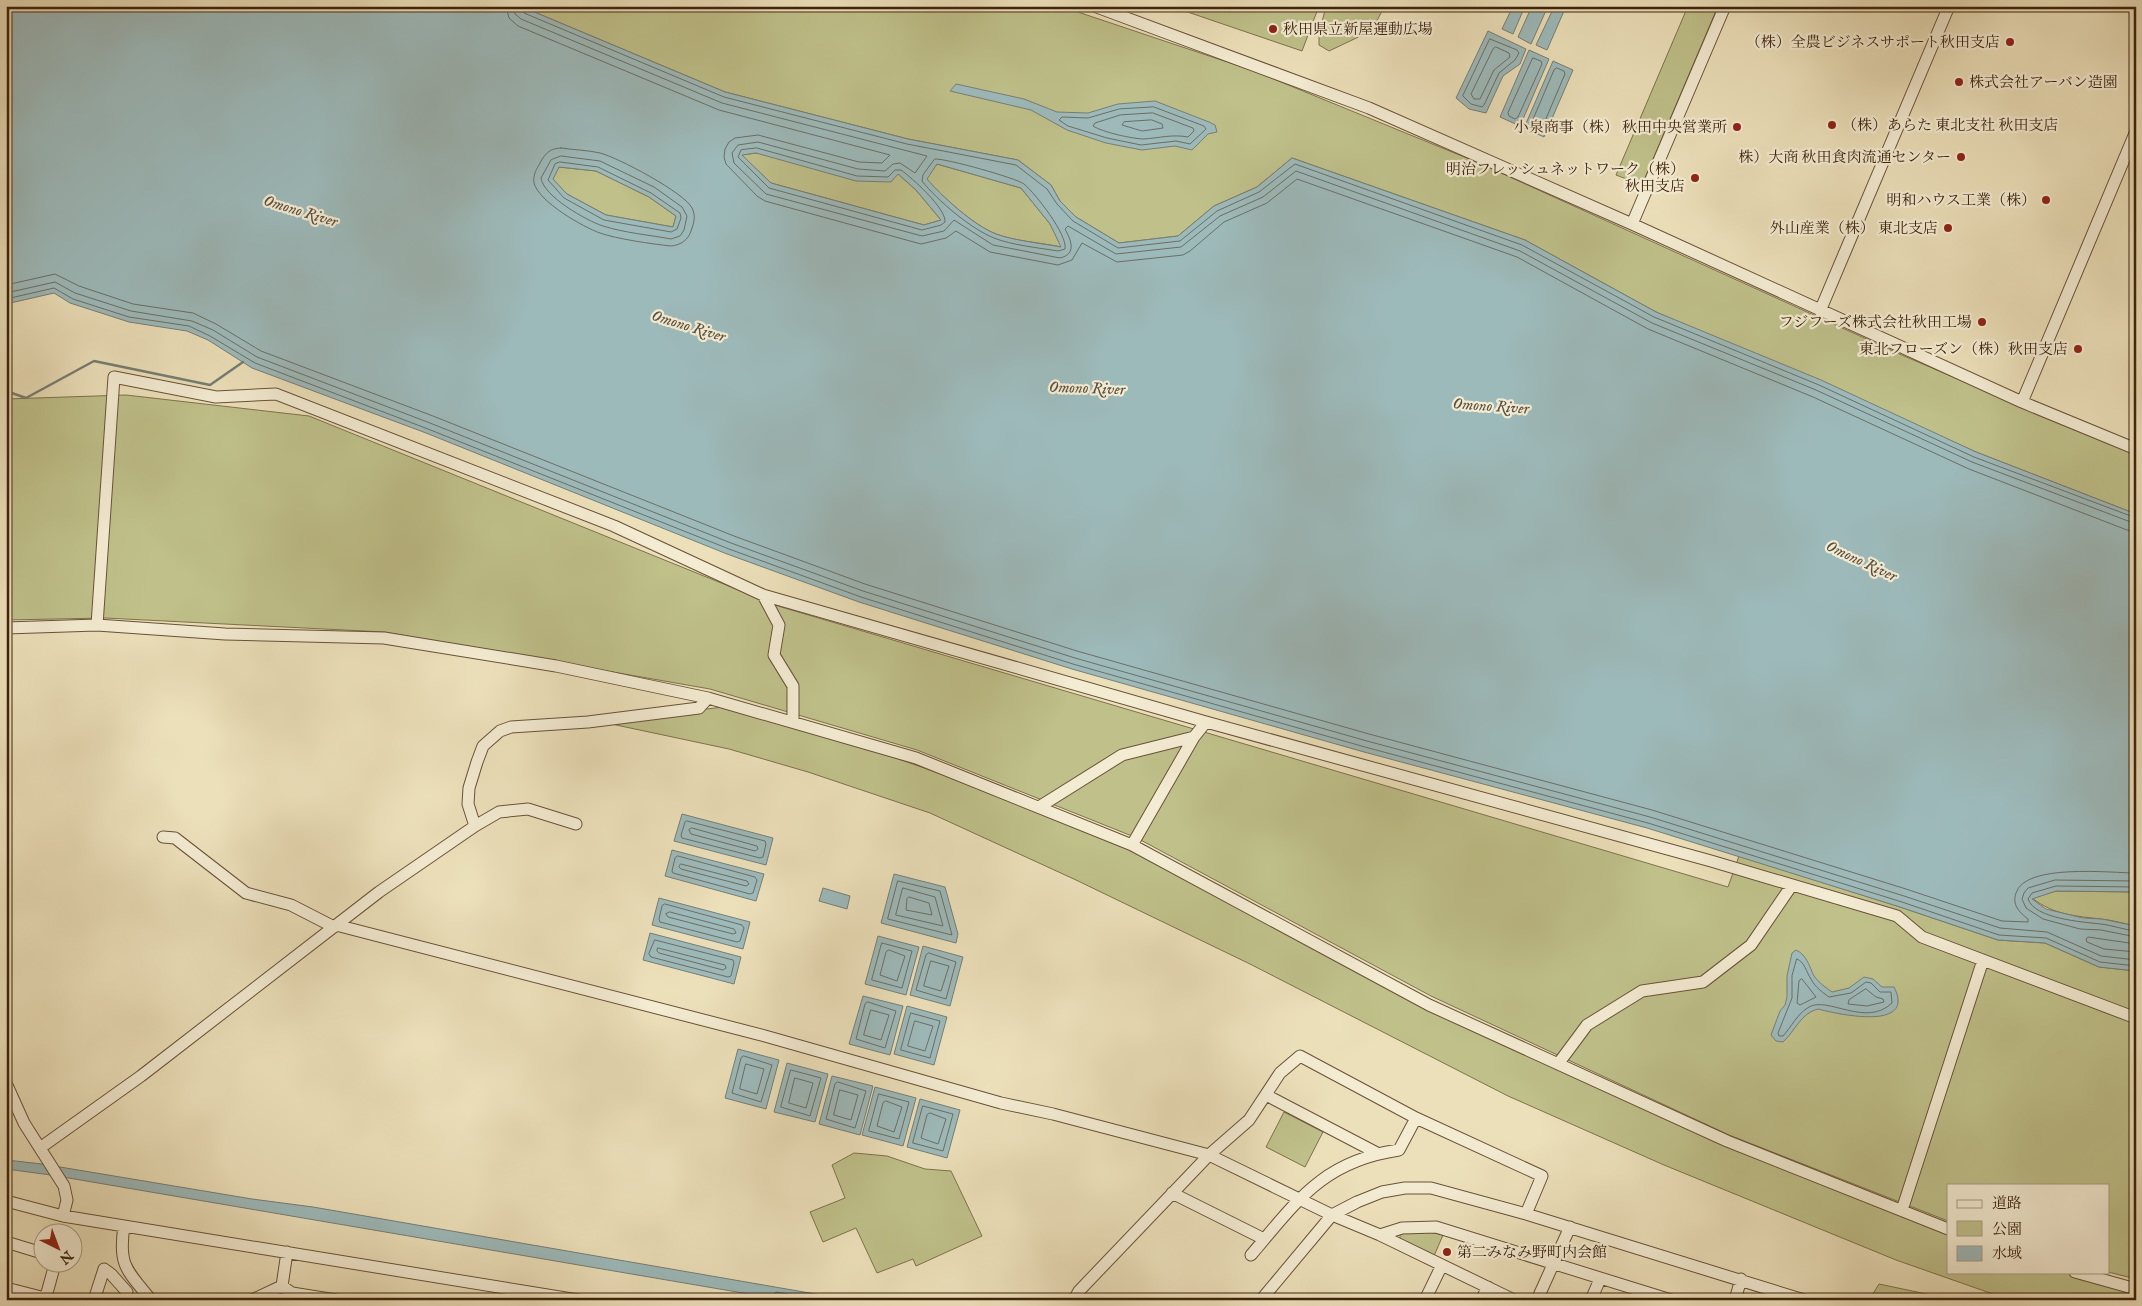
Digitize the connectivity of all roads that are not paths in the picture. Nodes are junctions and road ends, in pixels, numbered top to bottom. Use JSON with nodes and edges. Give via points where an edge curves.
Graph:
{"nodes":[{"id":1,"x":1094,"y":6,"type":"edge"},
{"id":2,"x":1724,"y":6,"type":"edge"},
{"id":3,"x":1949,"y":6,"type":"edge"},
{"id":4,"x":2136,"y":131,"type":"edge"},
{"id":5,"x":1632,"y":224,"type":"junction"},
{"id":6,"x":1820,"y":311,"type":"junction"},
{"id":7,"x":2022,"y":402,"type":"junction"},
{"id":8,"x":2136,"y":449,"type":"edge"},
{"id":9,"x":763,"y":595,"type":"junction"},
{"id":10,"x":97,"y":625,"type":"junction"},
{"id":11,"x":6,"y":628,"type":"edge"},
{"id":12,"x":708,"y":698,"type":"junction"},
{"id":13,"x":793,"y":722,"type":"junction"},
{"id":14,"x":1206,"y":722,"type":"junction"},
{"id":15,"x":1194,"y":737,"type":"junction"},
{"id":16,"x":1039,"y":807,"type":"junction"},
{"id":17,"x":576,"y":824,"type":"dead end"},
{"id":18,"x":475,"y":826,"type":"junction"},
{"id":19,"x":163,"y":837,"type":"dead end"},
{"id":20,"x":1132,"y":844,"type":"junction"},
{"id":21,"x":1792,"y":885,"type":"junction"},
{"id":22,"x":335,"y":926,"type":"junction"},
{"id":23,"x":1983,"y":960,"type":"junction"},
{"id":24,"x":2136,"y":1018,"type":"edge"},
{"id":25,"x":1558,"y":1064,"type":"junction"},
{"id":26,"x":6,"y":1083,"type":"edge"},
{"id":27,"x":1266,"y":1095,"type":"junction"},
{"id":28,"x":1416,"y":1118,"type":"junction"},
{"id":29,"x":40,"y":1148,"type":"junction"},
{"id":30,"x":1378,"y":1153,"type":"junction"},
{"id":31,"x":1209,"y":1155,"type":"junction"},
{"id":32,"x":1172,"y":1193,"type":"junction"},
{"id":33,"x":1299,"y":1199,"type":"junction"},
{"id":34,"x":6,"y":1201,"type":"edge"},
{"id":35,"x":1902,"y":1210,"type":"junction"},
{"id":36,"x":1526,"y":1214,"type":"junction"},
{"id":37,"x":1332,"y":1215,"type":"junction"},
{"id":38,"x":64,"y":1216,"type":"junction"},
{"id":39,"x":124,"y":1226,"type":"junction"},
{"id":40,"x":1570,"y":1228,"type":"junction"},
{"id":41,"x":1947,"y":1229,"type":"edge"},
{"id":42,"x":1380,"y":1235,"type":"junction"},
{"id":43,"x":1264,"y":1240,"type":"junction"},
{"id":44,"x":6,"y":1242,"type":"edge"},
{"id":45,"x":32,"y":1249,"type":"edge"},
{"id":46,"x":287,"y":1252,"type":"junction"},
{"id":47,"x":1251,"y":1255,"type":"dead end"},
{"id":48,"x":1553,"y":1264,"type":"junction"},
{"id":49,"x":1442,"y":1265,"type":"junction"},
{"id":50,"x":51,"y":1274,"type":"edge"},
{"id":51,"x":2082,"y":1274,"type":"edge"},
{"id":52,"x":1600,"y":1279,"type":"junction"},
{"id":53,"x":1741,"y":1279,"type":"junction"},
{"id":54,"x":282,"y":1286,"type":"junction"},
{"id":55,"x":1488,"y":1287,"type":"junction"},
{"id":56,"x":6,"y":1288,"type":"edge"},
{"id":57,"x":2136,"y":1289,"type":"edge"},
{"id":58,"x":1649,"y":1297,"type":"edge"},
{"id":59,"x":45,"y":1299,"type":"edge"},
{"id":60,"x":94,"y":1300,"type":"edge"},
{"id":61,"x":125,"y":1300,"type":"edge"},
{"id":62,"x":150,"y":1300,"type":"edge"},
{"id":63,"x":252,"y":1300,"type":"edge"},
{"id":64,"x":336,"y":1300,"type":"edge"},
{"id":65,"x":578,"y":1300,"type":"edge"},
{"id":66,"x":1074,"y":1300,"type":"edge"},
{"id":67,"x":1261,"y":1300,"type":"edge"},
{"id":68,"x":1425,"y":1300,"type":"edge"},
{"id":69,"x":1482,"y":1300,"type":"edge"},
{"id":70,"x":1514,"y":1300,"type":"edge"},
{"id":71,"x":1537,"y":1300,"type":"edge"},
{"id":72,"x":1591,"y":1300,"type":"edge"},
{"id":73,"x":1670,"y":1300,"type":"edge"},
{"id":74,"x":1735,"y":1300,"type":"edge"},
{"id":75,"x":1804,"y":1300,"type":"edge"}],
"edges":[{"from":1,"to":5,"type":"street","via":[[1369,108]]},
{"from":2,"to":5,"type":"street"},
{"from":3,"to":6,"type":"street"},
{"from":4,"to":7,"type":"street"},
{"from":5,"to":6,"type":"street"},
{"from":6,"to":7,"type":"street"},
{"from":7,"to":8,"type":"street"},
{"from":9,"to":10,"type":"street","via":[[614,526],[276,394],[216,398],[114,377]]},
{"from":9,"to":13,"type":"street","via":[[778,625],[774,655],[793,686]]},
{"from":9,"to":14,"type":"street"},
{"from":10,"to":11,"type":"street"},
{"from":10,"to":12,"type":"street","via":[[225,634],[384,638],[556,666]]},
{"from":12,"to":13,"type":"street"},
{"from":12,"to":18,"type":"street","via":[[699,708],[588,722],[511,727],[500,731],[483,746],[469,788],[468,804]]},
{"from":13,"to":16,"type":"street","via":[[916,758]]},
{"from":14,"to":15,"type":"street"},
{"from":14,"to":21,"type":"street"},
{"from":15,"to":16,"type":"street","via":[[1122,755]]},
{"from":15,"to":20,"type":"street"},
{"from":16,"to":20,"type":"street"},
{"from":17,"to":18,"type":"street","via":[[528,809],[499,812]]},
{"from":18,"to":22,"type":"street"},
{"from":19,"to":22,"type":"street","via":[[175,838],[246,893],[291,905]]},
{"from":20,"to":25,"type":"street","via":[[1429,1005]]},
{"from":21,"to":23,"type":"street","via":[[1896,916],[1922,937]]},
{"from":21,"to":25,"type":"street","via":[[1751,945],[1737,956],[1703,982],[1642,991],[1587,1025]]},
{"from":22,"to":29,"type":"street","via":[[141,1076]]},
{"from":22,"to":31,"type":"street","via":[[765,1036],[1001,1103]]},
{"from":23,"to":24,"type":"street"},
{"from":23,"to":35,"type":"street"},
{"from":25,"to":35,"type":"street","via":[[1727,1141]]},
{"from":26,"to":29,"type":"street","via":[[24,1123]]},
{"from":27,"to":28,"type":"street","via":[[1280,1073],[1300,1056]]},
{"from":27,"to":30,"type":"street"},
{"from":27,"to":31,"type":"street","via":[[1249,1120]]},
{"from":28,"to":30,"type":"street","via":[[1399,1150]]},
{"from":28,"to":36,"type":"street","via":[[1542,1176]]},
{"from":29,"to":38,"type":"street","via":[[64,1186],[67,1200]]},
{"from":30,"to":33,"type":"street","via":[[1336,1169]]},
{"from":31,"to":32,"type":"street"},
{"from":31,"to":33,"type":"street"},
{"from":32,"to":43,"type":"street"},
{"from":32,"to":66,"type":"street"},
{"from":33,"to":37,"type":"street"},
{"from":33,"to":43,"type":"street"},
{"from":34,"to":38,"type":"street"},
{"from":35,"to":41,"type":"street"},
{"from":36,"to":37,"type":"street","via":[[1431,1188],[1405,1188],[1382,1192]]},
{"from":36,"to":40,"type":"street"},
{"from":37,"to":42,"type":"street"},
{"from":37,"to":67,"type":"street"},
{"from":38,"to":39,"type":"street"},
{"from":39,"to":46,"type":"street"},
{"from":39,"to":62,"type":"street","via":[[121,1254],[124,1267]]},
{"from":40,"to":48,"type":"street"},
{"from":40,"to":53,"type":"street"},
{"from":42,"to":48,"type":"street","via":[[1402,1228],[1436,1227]]},
{"from":42,"to":49,"type":"street"},
{"from":43,"to":47,"type":"street"},
{"from":44,"to":45,"type":"street"},
{"from":46,"to":54,"type":"street"},
{"from":46,"to":65,"type":"street"},
{"from":48,"to":52,"type":"street"},
{"from":48,"to":71,"type":"street"},
{"from":49,"to":55,"type":"street"},
{"from":49,"to":68,"type":"street"},
{"from":50,"to":59,"type":"street"},
{"from":51,"to":57,"type":"street"},
{"from":52,"to":58,"type":"street"},
{"from":52,"to":72,"type":"street"},
{"from":53,"to":74,"type":"street"},
{"from":53,"to":75,"type":"street"},
{"from":54,"to":63,"type":"street"},
{"from":54,"to":64,"type":"street","via":[[292,1293]]},
{"from":55,"to":69,"type":"street"},
{"from":55,"to":70,"type":"street"},
{"from":56,"to":59,"type":"street"},
{"from":58,"to":73,"type":"street"},
{"from":60,"to":61,"type":"street","via":[[104,1269],[127,1292]]}]}
